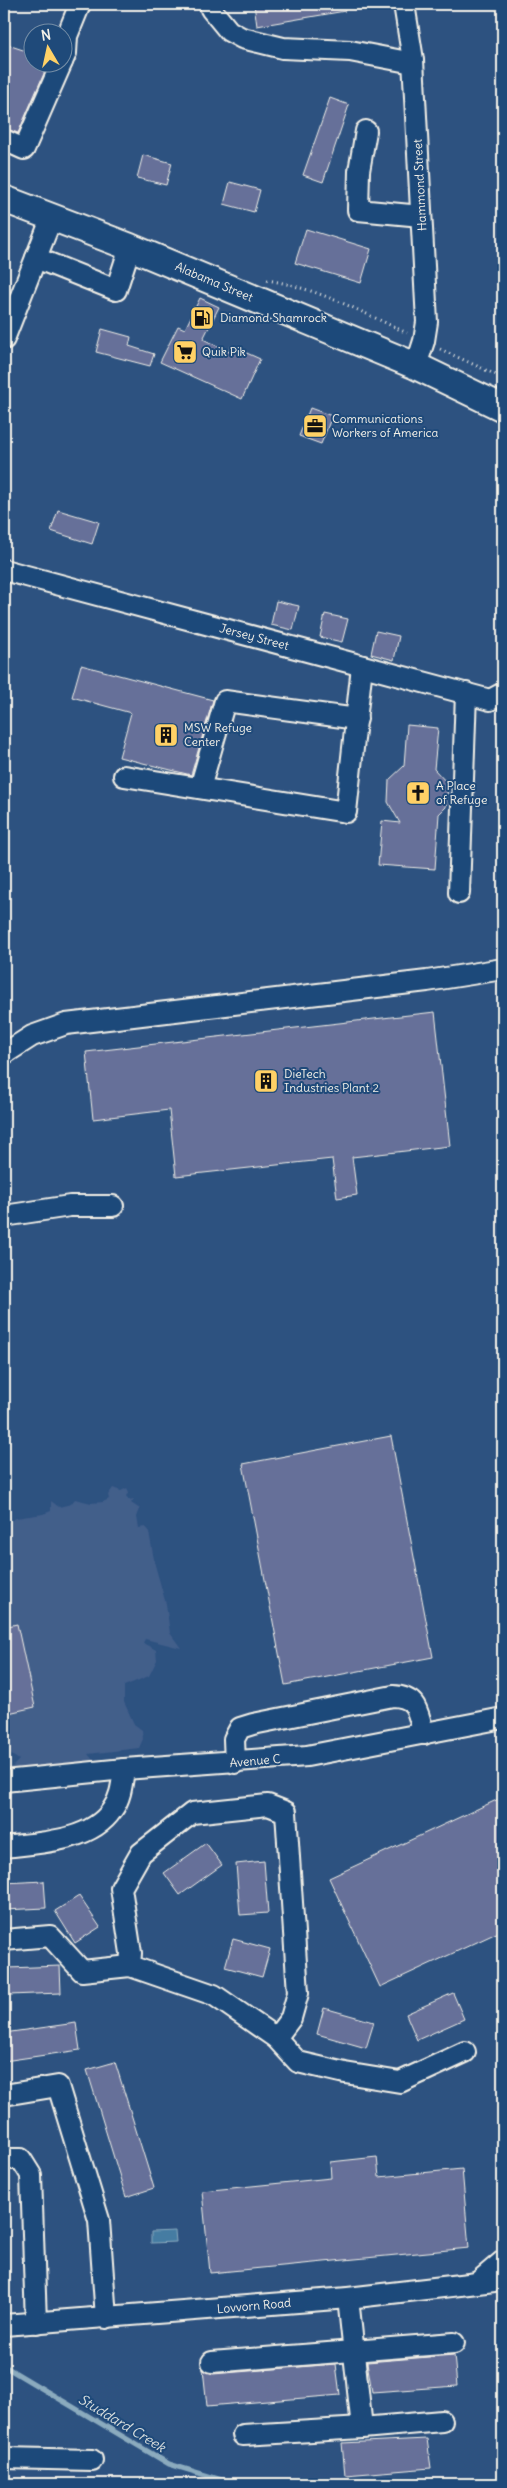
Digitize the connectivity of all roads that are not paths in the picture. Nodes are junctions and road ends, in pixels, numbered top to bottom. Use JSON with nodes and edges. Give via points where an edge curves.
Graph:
{"nodes":[{"id":1,"x":80,"y":4,"type":"edge"},
{"id":2,"x":404,"y":4,"type":"edge"},
{"id":3,"x":211,"y":9,"type":"dead end"},
{"id":4,"x":72,"y":24,"type":"edge"},
{"id":5,"x":413,"y":63,"type":"junction"},
{"id":6,"x":58,"y":72,"type":"edge"},
{"id":7,"x":366,"y":131,"type":"dead end"},
{"id":8,"x":4,"y":140,"type":"edge"},
{"id":9,"x":4,"y":200,"type":"edge"},
{"id":10,"x":421,"y":216,"type":"junction"},
{"id":11,"x":52,"y":217,"type":"junction"},
{"id":12,"x":130,"y":247,"type":"junction"},
{"id":13,"x":36,"y":258,"type":"junction"},
{"id":14,"x":4,"y":338,"type":"edge"},
{"id":15,"x":416,"y":366,"type":"junction"},
{"id":16,"x":503,"y":408,"type":"edge"},
{"id":17,"x":4,"y":570,"type":"edge"},
{"id":18,"x":362,"y":666,"type":"junction"},
{"id":19,"x":466,"y":693,"type":"junction"},
{"id":20,"x":503,"y":693,"type":"edge"},
{"id":21,"x":357,"y":720,"type":"junction"},
{"id":22,"x":124,"y":776,"type":"dead end"},
{"id":23,"x":200,"y":788,"type":"junction"},
{"id":24,"x":459,"y":893,"type":"dead end"},
{"id":25,"x":503,"y":969,"type":"edge"},
{"id":26,"x":4,"y":1054,"type":"edge"},
{"id":27,"x":113,"y":1206,"type":"dead end"},
{"id":28,"x":4,"y":1216,"type":"edge"},
{"id":29,"x":503,"y":1718,"type":"edge"},
{"id":30,"x":424,"y":1734,"type":"junction"},
{"id":31,"x":235,"y":1763,"type":"junction"},
{"id":32,"x":124,"y":1769,"type":"junction"},
{"id":33,"x":4,"y":1781,"type":"edge"},
{"id":34,"x":4,"y":1847,"type":"edge"},
{"id":35,"x":4,"y":1940,"type":"edge"},
{"id":36,"x":130,"y":1966,"type":"junction"},
{"id":37,"x":276,"y":2038,"type":"junction"},
{"id":38,"x":465,"y":2052,"type":"dead end"},
{"id":39,"x":4,"y":2094,"type":"edge"},
{"id":40,"x":4,"y":2159,"type":"edge"},
{"id":41,"x":503,"y":2261,"type":"edge"},
{"id":42,"x":503,"y":2280,"type":"edge"},
{"id":43,"x":477,"y":2283,"type":"junction"},
{"id":44,"x":348,"y":2298,"type":"junction"},
{"id":45,"x":106,"y":2318,"type":"junction"},
{"id":46,"x":36,"y":2323,"type":"junction"},
{"id":47,"x":4,"y":2325,"type":"edge"},
{"id":48,"x":454,"y":2343,"type":"dead end"},
{"id":49,"x":353,"y":2351,"type":"junction"},
{"id":50,"x":212,"y":2362,"type":"dead end"},
{"id":51,"x":442,"y":2421,"type":"dead end"},
{"id":52,"x":362,"y":2428,"type":"junction"},
{"id":53,"x":243,"y":2436,"type":"dead end"},
{"id":54,"x":4,"y":2458,"type":"edge"},
{"id":55,"x":92,"y":2460,"type":"dead end"}],
"edges":[{"from":1,"to":4,"type":"street"},
{"from":2,"to":5,"type":"street","name":"Hammond Street"},
{"from":3,"to":5,"type":"street","via":[[229,31],[242,38],[283,48],[350,51]]},
{"from":5,"to":10,"type":"street","name":"Hammond Street"},
{"from":6,"to":8,"type":"street","via":[[24,149]]},
{"from":7,"to":10,"type":"street","via":[[359,171],[358,210]]},
{"from":9,"to":11,"type":"main road","name":"Alabama Street"},
{"from":10,"to":15,"type":"street","name":"Hammond Street","via":[[427,322]]},
{"from":11,"to":12,"type":"main road","name":"Alabama Street"},
{"from":11,"to":13,"type":"street"},
{"from":12,"to":13,"type":"street","via":[[116,290]]},
{"from":12,"to":15,"type":"main road","name":"Alabama Street"},
{"from":13,"to":14,"type":"street"},
{"from":15,"to":16,"type":"main road","name":"Alabama Street"},
{"from":17,"to":18,"type":"street","name":"Jersey Street"},
{"from":18,"to":19,"type":"street","name":"Jersey Street"},
{"from":18,"to":21,"type":"street"},
{"from":19,"to":20,"type":"street","name":"Jersey Street","via":[[490,700]]},
{"from":19,"to":24,"type":"street"},
{"from":21,"to":23,"type":"street","via":[[225,701]]},
{"from":21,"to":23,"type":"street","via":[[346,812]]},
{"from":22,"to":23,"type":"street"},
{"from":25,"to":26,"type":"street","via":[[428,981],[66,1024],[32,1036]]},
{"from":27,"to":28,"type":"street","via":[[70,1206]]},
{"from":29,"to":30,"type":"street","name":"Avenue C"},
{"from":30,"to":31,"type":"street","name":"Avenue C","via":[[307,1756]]},
{"from":30,"to":31,"type":"street","via":[[414,1703],[405,1696],[393,1696],[240,1728],[234,1738]]},
{"from":31,"to":32,"type":"street","name":"Avenue C"},
{"from":32,"to":33,"type":"street","name":"Avenue C"},
{"from":32,"to":34,"type":"street","via":[[122,1790],[112,1811],[96,1825],[60,1841]]},
{"from":35,"to":36,"type":"street","via":[[50,1936],[82,1971]]},
{"from":36,"to":37,"type":"street","via":[[214,1995]]},
{"from":36,"to":37,"type":"street","via":[[131,1952],[121,1888],[141,1853],[192,1813],[268,1804],[286,1812],[298,1993],[292,2018]]},
{"from":37,"to":38,"type":"street","via":[[298,2062],[400,2082]]},
{"from":39,"to":45,"type":"street","via":[[58,2086],[99,2220]]},
{"from":40,"to":46,"type":"street","via":[[21,2159],[31,2175]]},
{"from":41,"to":43,"type":"street"},
{"from":42,"to":43,"type":"street","name":"Lovvorn Road"},
{"from":43,"to":44,"type":"street","name":"Lovvorn Road"},
{"from":44,"to":45,"type":"street","name":"Lovvorn Road"},
{"from":44,"to":49,"type":"street"},
{"from":45,"to":46,"type":"street","name":"Lovvorn Road"},
{"from":46,"to":47,"type":"street","name":"Lovvorn Road"},
{"from":48,"to":49,"type":"street"},
{"from":49,"to":50,"type":"street"},
{"from":49,"to":52,"type":"street"},
{"from":51,"to":52,"type":"street"},
{"from":52,"to":53,"type":"street"},
{"from":54,"to":55,"type":"street"}]}
